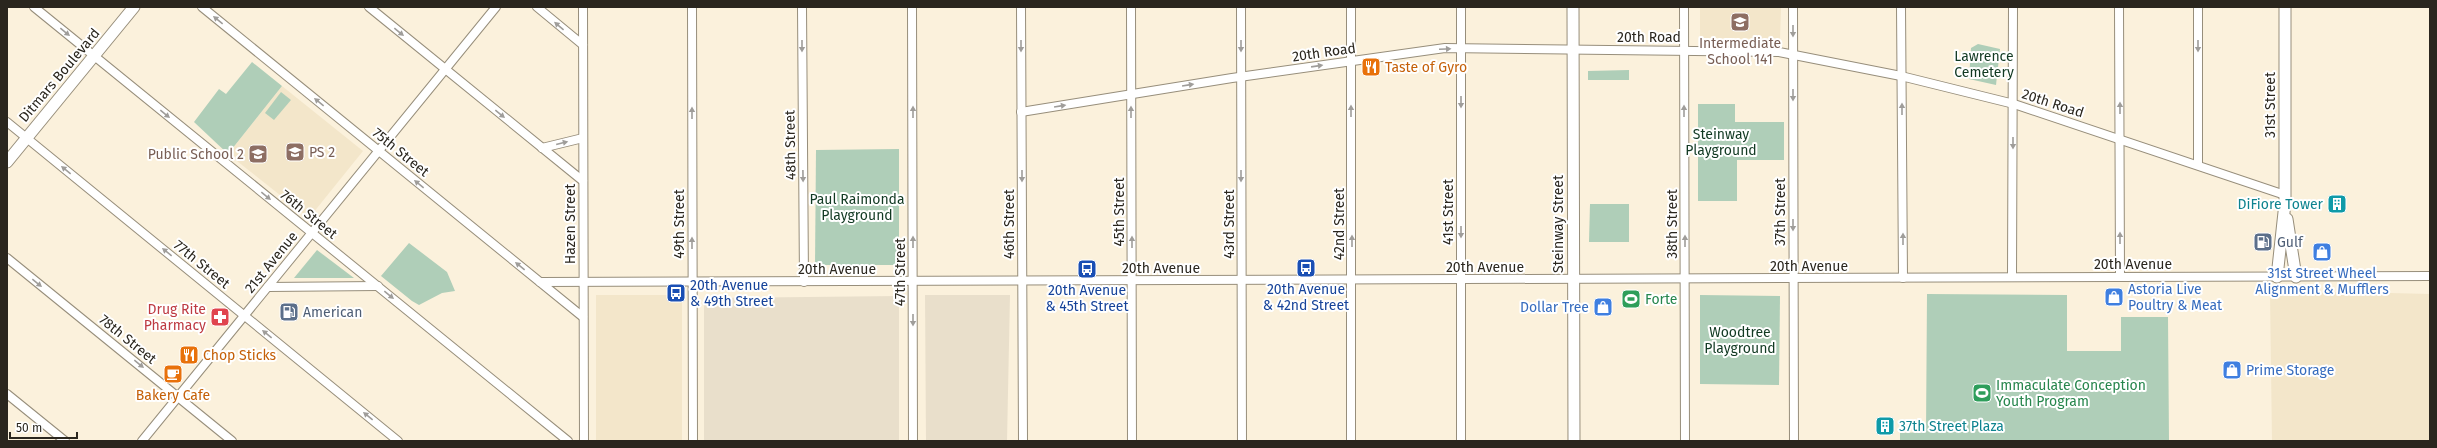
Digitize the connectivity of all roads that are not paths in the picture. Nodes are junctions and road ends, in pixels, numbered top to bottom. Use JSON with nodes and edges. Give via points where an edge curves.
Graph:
{"nodes":[{"id":1,"x":34,"y":7,"type":"edge"},
{"id":2,"x":134,"y":7,"type":"edge"},
{"id":3,"x":202,"y":7,"type":"edge"},
{"id":4,"x":369,"y":7,"type":"edge"},
{"id":5,"x":496,"y":7,"type":"edge"},
{"id":6,"x":536,"y":7,"type":"edge"},
{"id":7,"x":583,"y":7,"type":"edge"},
{"id":8,"x":692,"y":7,"type":"edge"},
{"id":9,"x":802,"y":7,"type":"edge"},
{"id":10,"x":912,"y":7,"type":"edge"},
{"id":11,"x":1021,"y":7,"type":"edge"},
{"id":12,"x":1131,"y":7,"type":"edge"},
{"id":13,"x":1241,"y":7,"type":"edge"},
{"id":14,"x":1351,"y":7,"type":"edge"},
{"id":15,"x":1461,"y":7,"type":"edge"},
{"id":16,"x":1573,"y":7,"type":"edge"},
{"id":17,"x":1684,"y":7,"type":"edge"},
{"id":18,"x":1793,"y":7,"type":"edge"},
{"id":19,"x":1901,"y":7,"type":"edge"},
{"id":20,"x":2013,"y":7,"type":"edge"},
{"id":21,"x":2120,"y":7,"type":"edge"},
{"id":22,"x":2198,"y":7,"type":"edge"},
{"id":23,"x":2285,"y":7,"type":"edge"},
{"id":24,"x":583,"y":45,"type":"junction"},
{"id":25,"x":1460,"y":49,"type":"junction"},
{"id":26,"x":1573,"y":50,"type":"junction"},
{"id":27,"x":1684,"y":50,"type":"junction"},
{"id":28,"x":94,"y":56,"type":"junction"},
{"id":29,"x":1793,"y":56,"type":"junction"},
{"id":30,"x":1351,"y":61,"type":"junction"},
{"id":31,"x":445,"y":69,"type":"junction"},
{"id":32,"x":1902,"y":76,"type":"junction"},
{"id":33,"x":1241,"y":77,"type":"junction"},
{"id":34,"x":1131,"y":95,"type":"junction"},
{"id":35,"x":2014,"y":104,"type":"junction"},
{"id":36,"x":1021,"y":112,"type":"junction"},
{"id":37,"x":7,"y":122,"type":"edge"},
{"id":38,"x":26,"y":138,"type":"junction"},
{"id":39,"x":583,"y":138,"type":"junction"},
{"id":40,"x":2120,"y":139,"type":"junction"},
{"id":41,"x":542,"y":148,"type":"junction"},
{"id":42,"x":378,"y":150,"type":"junction"},
{"id":43,"x":7,"y":162,"type":"edge"},
{"id":44,"x":2198,"y":165,"type":"junction"},
{"id":45,"x":583,"y":182,"type":"junction"},
{"id":46,"x":2285,"y":199,"type":"junction"},
{"id":47,"x":311,"y":233,"type":"junction"},
{"id":48,"x":7,"y":258,"type":"edge"},
{"id":49,"x":2430,"y":276,"type":"edge"},
{"id":50,"x":2012,"y":277,"type":"junction"},
{"id":51,"x":2120,"y":277,"type":"junction"},
{"id":52,"x":2277,"y":277,"type":"junction"},
{"id":53,"x":2296,"y":277,"type":"junction"},
{"id":54,"x":1903,"y":278,"type":"junction"},
{"id":55,"x":1793,"y":279,"type":"junction"},
{"id":56,"x":1352,"y":280,"type":"junction"},
{"id":57,"x":1461,"y":280,"type":"junction"},
{"id":58,"x":1573,"y":280,"type":"junction"},
{"id":59,"x":1685,"y":280,"type":"junction"},
{"id":60,"x":913,"y":281,"type":"junction"},
{"id":61,"x":1022,"y":281,"type":"junction"},
{"id":62,"x":1132,"y":281,"type":"junction"},
{"id":63,"x":1242,"y":281,"type":"junction"},
{"id":64,"x":540,"y":282,"type":"junction"},
{"id":65,"x":583,"y":282,"type":"junction"},
{"id":66,"x":693,"y":282,"type":"junction"},
{"id":67,"x":804,"y":282,"type":"junction"},
{"id":68,"x":378,"y":286,"type":"junction"},
{"id":69,"x":268,"y":287,"type":"junction"},
{"id":70,"x":245,"y":316,"type":"junction"},
{"id":71,"x":583,"y":317,"type":"junction"},
{"id":72,"x":7,"y":394,"type":"edge"},
{"id":73,"x":178,"y":397,"type":"junction"},
{"id":74,"x":65,"y":441,"type":"edge"},
{"id":75,"x":142,"y":441,"type":"edge"},
{"id":76,"x":232,"y":441,"type":"edge"},
{"id":77,"x":398,"y":441,"type":"edge"},
{"id":78,"x":568,"y":441,"type":"edge"},
{"id":79,"x":584,"y":441,"type":"edge"},
{"id":80,"x":692,"y":441,"type":"edge"},
{"id":81,"x":914,"y":441,"type":"edge"},
{"id":82,"x":1023,"y":441,"type":"edge"},
{"id":83,"x":1132,"y":441,"type":"edge"},
{"id":84,"x":1242,"y":441,"type":"edge"},
{"id":85,"x":1351,"y":441,"type":"edge"},
{"id":86,"x":1461,"y":441,"type":"edge"},
{"id":87,"x":1574,"y":441,"type":"edge"},
{"id":88,"x":1685,"y":441,"type":"edge"},
{"id":89,"x":1794,"y":441,"type":"edge"}],
"edges":[{"from":1,"to":28,"type":"street","name":"76th Street","one_way":true},
{"from":2,"to":28,"type":"street","name":"Ditmars Boulevard"},
{"from":42,"to":3,"type":"street","name":"75th Street","one_way":true},
{"from":4,"to":31,"type":"street","one_way":true},
{"from":5,"to":31,"type":"street","name":"21st Avenue"},
{"from":24,"to":6,"type":"street","one_way":true},
{"from":7,"to":24,"type":"street","name":"Hazen Street"},
{"from":66,"to":8,"type":"street","name":"49th Street","one_way":true},
{"from":9,"to":67,"type":"street","name":"48th Street","one_way":true},
{"from":60,"to":10,"type":"street","name":"47th Street","one_way":true},
{"from":11,"to":36,"type":"street","name":"46th Street","one_way":true},
{"from":12,"to":34,"type":"street","name":"45th Street"},
{"from":13,"to":33,"type":"street","name":"43rd Street","one_way":true},
{"from":14,"to":30,"type":"street","name":"42nd Street"},
{"from":15,"to":25,"type":"street","name":"41st Street"},
{"from":16,"to":26,"type":"street","name":"Steinway Street"},
{"from":17,"to":27,"type":"street","name":"38th Street"},
{"from":18,"to":29,"type":"street","name":"37th Street","one_way":true},
{"from":19,"to":32,"type":"street"},
{"from":20,"to":35,"type":"street"},
{"from":40,"to":21,"type":"street","one_way":true},
{"from":22,"to":44,"type":"street","one_way":true},
{"from":23,"to":46,"type":"street","name":"31st Street"},
{"from":24,"to":39,"type":"street","name":"Hazen Street"},
{"from":25,"to":26,"type":"street","name":"20th Road"},
{"from":30,"to":25,"type":"street","name":"20th Road","one_way":true,"via":[[1444,48]]},
{"from":25,"to":57,"type":"street","name":"41st Street","one_way":true},
{"from":26,"to":27,"type":"street","name":"20th Road"},
{"from":26,"to":58,"type":"street","name":"Steinway Street"},
{"from":27,"to":29,"type":"street","name":"20th Road","via":[[1757,51]]},
{"from":59,"to":27,"type":"street","name":"38th Street","one_way":true},
{"from":28,"to":38,"type":"street","name":"Ditmars Boulevard"},
{"from":28,"to":47,"type":"street","name":"76th Street","one_way":true},
{"from":29,"to":32,"type":"street","name":"20th Road"},
{"from":29,"to":55,"type":"street","name":"37th Street","one_way":true},
{"from":33,"to":30,"type":"street","name":"20th Road","one_way":true},
{"from":56,"to":30,"type":"street","name":"42nd Street","one_way":true},
{"from":31,"to":41,"type":"street","one_way":true},
{"from":31,"to":42,"type":"street","name":"21st Avenue"},
{"from":32,"to":35,"type":"street","name":"20th Road"},
{"from":54,"to":32,"type":"street","one_way":true},
{"from":34,"to":33,"type":"street","name":"20th Road","one_way":true},
{"from":33,"to":63,"type":"street","name":"43rd Street","one_way":true},
{"from":36,"to":34,"type":"street","name":"20th Road","one_way":true},
{"from":62,"to":34,"type":"street","name":"45th Street","one_way":true},
{"from":35,"to":40,"type":"street","name":"20th Road"},
{"from":35,"to":50,"type":"street","one_way":true},
{"from":36,"to":61,"type":"street","name":"46th Street","one_way":true},
{"from":37,"to":38,"type":"street","name":"77th Street"},
{"from":38,"to":43,"type":"street","name":"Ditmars Boulevard"},
{"from":70,"to":38,"type":"street","name":"77th Street","one_way":true},
{"from":41,"to":39,"type":"street","one_way":true},
{"from":39,"to":45,"type":"street","name":"Hazen Street"},
{"from":40,"to":44,"type":"street","name":"20th Road"},
{"from":51,"to":40,"type":"street","one_way":true},
{"from":41,"to":45,"type":"street"},
{"from":42,"to":47,"type":"street","name":"21st Avenue"},
{"from":64,"to":42,"type":"street","name":"75th Street","one_way":true},
{"from":44,"to":46,"type":"street","name":"20th Road"},
{"from":45,"to":65,"type":"street","name":"Hazen Street"},
{"from":46,"to":52,"type":"street","name":"31st Street"},
{"from":46,"to":53,"type":"street","name":"31st Street"},
{"from":47,"to":68,"type":"street","name":"76th Street"},
{"from":47,"to":69,"type":"street","name":"21st Avenue"},
{"from":48,"to":73,"type":"street","name":"78th Street","one_way":true},
{"from":49,"to":53,"type":"street","name":"20th Avenue"},
{"from":50,"to":51,"type":"street","name":"20th Avenue"},
{"from":50,"to":54,"type":"street","name":"20th Avenue"},
{"from":51,"to":52,"type":"street","name":"20th Avenue"},
{"from":52,"to":53,"type":"street","name":"20th Avenue"},
{"from":54,"to":55,"type":"street","name":"20th Avenue"},
{"from":55,"to":59,"type":"street","name":"20th Avenue"},
{"from":55,"to":89,"type":"street","name":"37th Street"},
{"from":56,"to":57,"type":"street","name":"20th Avenue"},
{"from":56,"to":63,"type":"street","name":"20th Avenue"},
{"from":56,"to":85,"type":"street","name":"42nd Street"},
{"from":57,"to":58,"type":"street","name":"20th Avenue"},
{"from":57,"to":86,"type":"street","name":"41st Street"},
{"from":58,"to":59,"type":"street","name":"20th Avenue"},
{"from":58,"to":87,"type":"street","name":"Steinway Street"},
{"from":59,"to":88,"type":"street","name":"38th Street"},
{"from":60,"to":61,"type":"street","name":"20th Avenue"},
{"from":60,"to":67,"type":"street","name":"20th Avenue"},
{"from":60,"to":81,"type":"street","name":"47th Street","one_way":true},
{"from":61,"to":62,"type":"street","name":"20th Avenue"},
{"from":61,"to":82,"type":"street","name":"46th Street"},
{"from":62,"to":63,"type":"street","name":"20th Avenue"},
{"from":62,"to":83,"type":"street","name":"45th Street"},
{"from":63,"to":84,"type":"street","name":"43rd Street"},
{"from":64,"to":65,"type":"street","name":"20th Avenue"},
{"from":64,"to":71,"type":"street","name":"75th Street"},
{"from":65,"to":66,"type":"street","name":"20th Avenue"},
{"from":65,"to":71,"type":"street","name":"Hazen Street"},
{"from":66,"to":67,"type":"street","name":"20th Avenue"},
{"from":66,"to":80,"type":"street","name":"49th Street"},
{"from":68,"to":69,"type":"street"},
{"from":68,"to":78,"type":"street","name":"76th Street","one_way":true},
{"from":69,"to":70,"type":"street","name":"21st Avenue"},
{"from":70,"to":73,"type":"street","name":"21st Avenue"},
{"from":77,"to":70,"type":"street","name":"77th Street","one_way":true},
{"from":71,"to":79,"type":"street","name":"Hazen Street"},
{"from":72,"to":74,"type":"street"},
{"from":73,"to":75,"type":"street","name":"21st Avenue"},
{"from":73,"to":76,"type":"street","name":"78th Street"}]}
